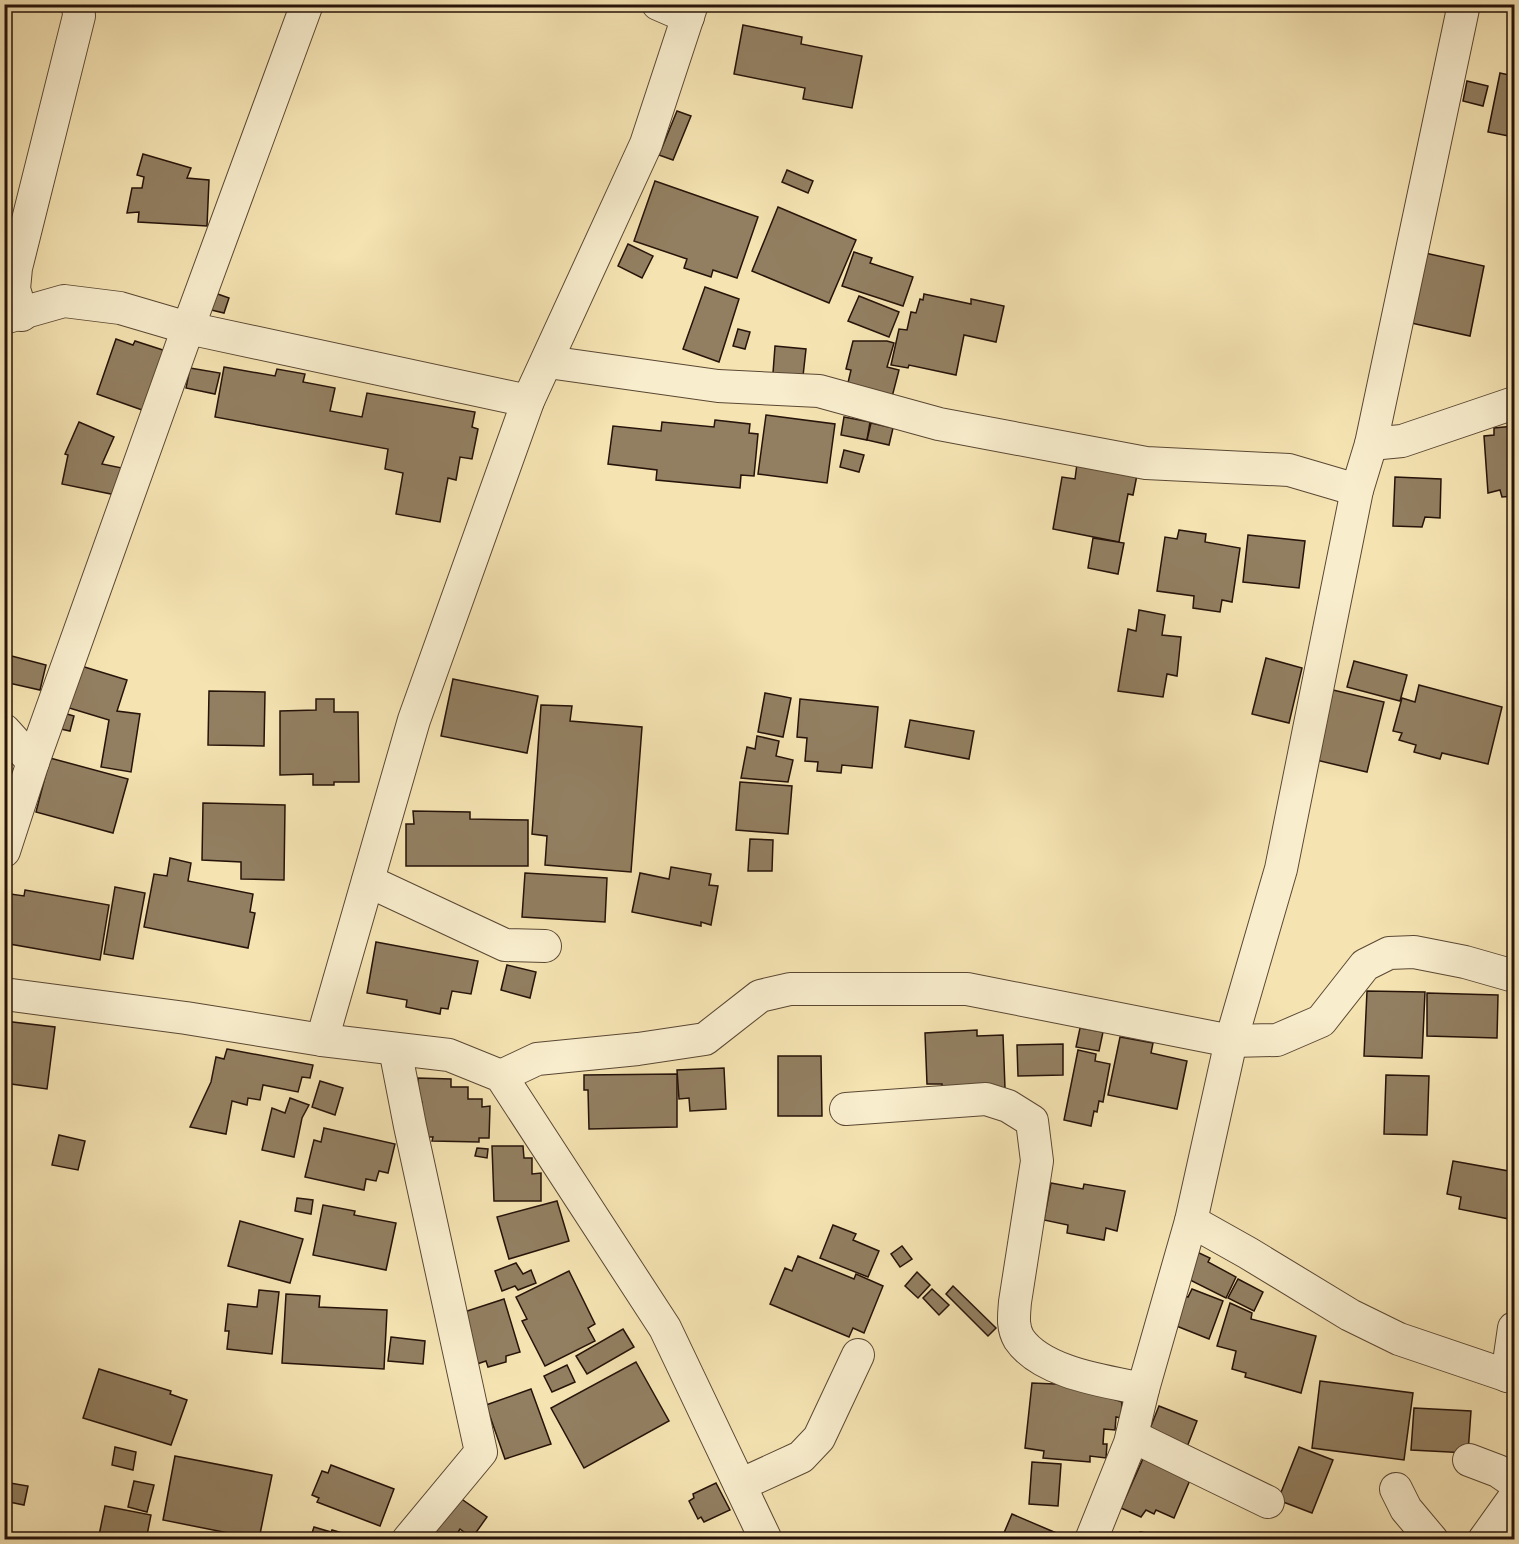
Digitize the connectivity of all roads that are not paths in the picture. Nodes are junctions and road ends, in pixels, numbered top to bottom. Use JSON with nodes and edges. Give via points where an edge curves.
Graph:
{"nodes":[{"id":1,"x":78,"y":4,"type":"edge"},
{"id":2,"x":307,"y":4,"type":"edge"},
{"id":3,"x":658,"y":4,"type":"edge"},
{"id":4,"x":1464,"y":4,"type":"edge"},
{"id":5,"x":690,"y":11,"type":"edge"},
{"id":6,"x":13,"y":317,"type":"edge"},
{"id":7,"x":188,"y":328,"type":"junction"},
{"id":8,"x":548,"y":362,"type":"junction"},
{"id":9,"x":528,"y":401,"type":"junction"},
{"id":10,"x":1515,"y":403,"type":"edge"},
{"id":11,"x":1371,"y":444,"type":"junction"},
{"id":12,"x":1357,"y":490,"type":"junction"},
{"id":13,"x":4,"y":730,"type":"edge"},
{"id":14,"x":33,"y":762,"type":"junction"},
{"id":15,"x":4,"y":851,"type":"edge"},
{"id":16,"x":368,"y":881,"type":"junction"},
{"id":17,"x":545,"y":946,"type":"dead end"},
{"id":18,"x":1515,"y":976,"type":"edge"},
{"id":19,"x":4,"y":994,"type":"edge"},
{"id":20,"x":322,"y":1040,"type":"junction"},
{"id":21,"x":1231,"y":1041,"type":"junction"},
{"id":22,"x":395,"y":1049,"type":"junction"},
{"id":23,"x":501,"y":1076,"type":"junction"},
{"id":24,"x":846,"y":1109,"type":"dead end"},
{"id":25,"x":1191,"y":1221,"type":"junction"},
{"id":26,"x":1515,"y":1328,"type":"edge"},
{"id":27,"x":858,"y":1355,"type":"dead end"},
{"id":28,"x":1511,"y":1377,"type":"edge"},
{"id":29,"x":1143,"y":1389,"type":"junction"},
{"id":30,"x":1132,"y":1436,"type":"junction"},
{"id":31,"x":1469,"y":1460,"type":"dead end"},
{"id":32,"x":1515,"y":1482,"type":"edge"},
{"id":33,"x":740,"y":1485,"type":"junction"},
{"id":34,"x":1396,"y":1489,"type":"dead end"},
{"id":35,"x":1515,"y":1498,"type":"edge"},
{"id":36,"x":1268,"y":1502,"type":"dead end"},
{"id":37,"x":408,"y":1539,"type":"edge"},
{"id":38,"x":766,"y":1539,"type":"edge"},
{"id":39,"x":1091,"y":1539,"type":"edge"},
{"id":40,"x":1432,"y":1539,"type":"edge"},
{"id":41,"x":1484,"y":1539,"type":"edge"}],
"edges":[{"from":1,"to":6,"type":"street","via":[[79,16],[16,268]]},
{"from":2,"to":7,"type":"street"},
{"from":3,"to":5,"type":"street"},
{"from":4,"to":11,"type":"street"},
{"from":5,"to":8,"type":"street","via":[[646,144]]},
{"from":6,"to":7,"type":"street","via":[[64,301],[120,308]]},
{"from":7,"to":9,"type":"street"},
{"from":7,"to":14,"type":"street"},
{"from":8,"to":9,"type":"street"},
{"from":8,"to":12,"type":"street","via":[[718,386],[819,392],[939,424],[1146,463],[1289,470]]},
{"from":9,"to":16,"type":"street","via":[[414,720]]},
{"from":10,"to":11,"type":"street","via":[[1402,441]]},
{"from":11,"to":12,"type":"street"},
{"from":12,"to":21,"type":"street","via":[[1281,868]]},
{"from":13,"to":14,"type":"street"},
{"from":14,"to":15,"type":"street"},
{"from":16,"to":17,"type":"street","via":[[505,945]]},
{"from":16,"to":20,"type":"street"},
{"from":18,"to":21,"type":"street","via":[[1424,954],[1389,953],[1365,965],[1321,1021],[1277,1040]]},
{"from":19,"to":20,"type":"street"},
{"from":20,"to":22,"type":"street"},
{"from":21,"to":23,"type":"street","via":[[967,989],[790,989],[760,996],[705,1039],[638,1050],[537,1059]]},
{"from":21,"to":25,"type":"street"},
{"from":22,"to":23,"type":"street","via":[[449,1055]]},
{"from":22,"to":37,"type":"street","via":[[481,1452]]},
{"from":23,"to":33,"type":"street","via":[[665,1328]]},
{"from":24,"to":29,"type":"street","via":[[986,1100],[1008,1106],[1032,1121],[1037,1161],[1015,1302],[1013,1323],[1019,1339],[1039,1358],[1075,1374]]},
{"from":25,"to":28,"type":"street","via":[[1350,1315],[1399,1339]]},
{"from":25,"to":29,"type":"street"},
{"from":26,"to":28,"type":"street"},
{"from":27,"to":33,"type":"street","via":[[819,1438],[801,1457]]},
{"from":29,"to":30,"type":"street"},
{"from":30,"to":36,"type":"street"},
{"from":30,"to":39,"type":"street"},
{"from":31,"to":32,"type":"street"},
{"from":33,"to":38,"type":"street"},
{"from":34,"to":40,"type":"street","via":[[1406,1509]]},
{"from":35,"to":41,"type":"street"}]}
